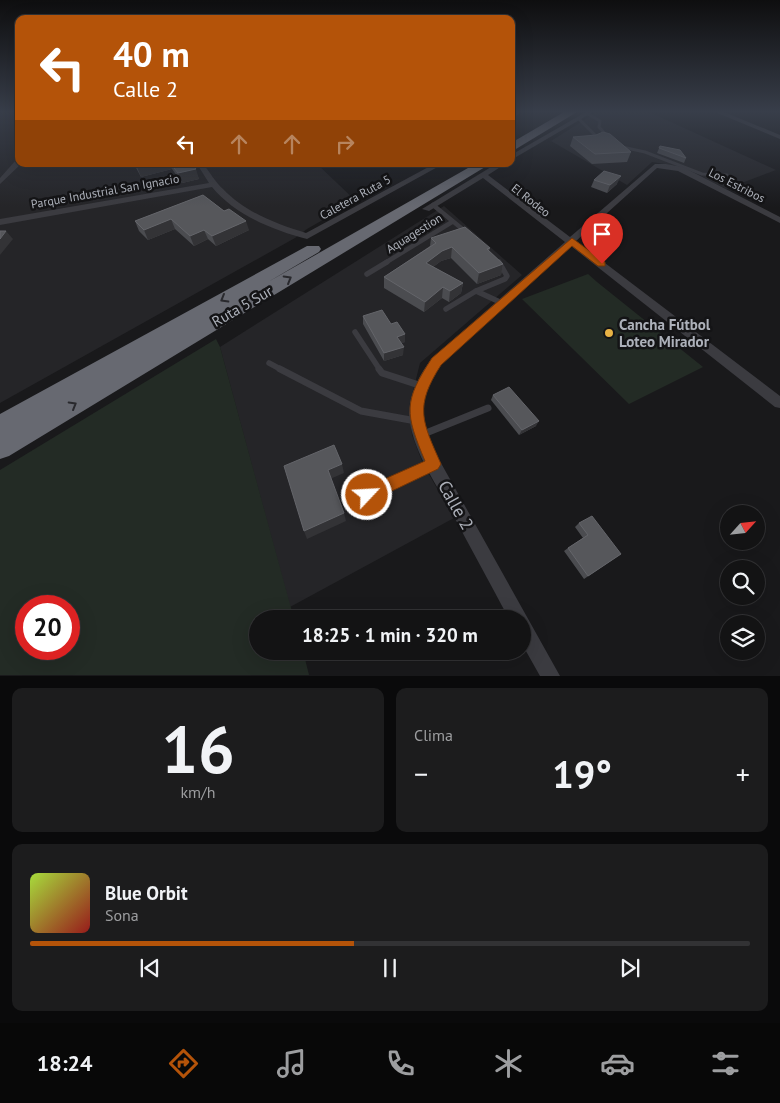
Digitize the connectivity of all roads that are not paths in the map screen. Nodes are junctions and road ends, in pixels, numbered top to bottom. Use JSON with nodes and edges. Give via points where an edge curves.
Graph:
{"nodes":[{"id":1,"x":533,"y":144,"type":"edge"},
{"id":2,"x":619,"y":146,"type":"edge"},
{"id":3,"x":515,"y":155,"type":"edge"},
{"id":4,"x":15,"y":166,"type":"edge"},
{"id":5,"x":655,"y":166,"type":"joint"},
{"id":6,"x":202,"y":167,"type":"edge"},
{"id":7,"x":434,"y":167,"type":"edge"},
{"id":8,"x":458,"y":167,"type":"edge"},
{"id":9,"x":482,"y":171,"type":"edge"},
{"id":10,"x":727,"y":175,"type":"dead end"},
{"id":11,"x":0,"y":182,"type":"edge"},
{"id":12,"x":214,"y":184,"type":"junction"},
{"id":13,"x":429,"y":207,"type":"joint"},
{"id":14,"x":780,"y":220,"type":"edge"},
{"id":15,"x":0,"y":222,"type":"edge"},
{"id":16,"x":452,"y":222,"type":"junction"},
{"id":17,"x":473,"y":239,"type":"edge"},
{"id":18,"x":570,"y":243,"type":"junction"},
{"id":19,"x":494,"y":258,"type":"edge"},
{"id":20,"x":367,"y":274,"type":"dead end"},
{"id":21,"x":476,"y":291,"type":"junction"},
{"id":22,"x":502,"y":303,"type":"junction"},
{"id":23,"x":446,"y":309,"type":"dead end"},
{"id":24,"x":356,"y":332,"type":"dead end"},
{"id":25,"x":269,"y":363,"type":"dead end"},
{"id":26,"x":422,"y":386,"type":"junction"},
{"id":27,"x":780,"y":403,"type":"edge"},
{"id":28,"x":488,"y":408,"type":"dead end"},
{"id":29,"x":0,"y":426,"type":"edge"},
{"id":30,"x":418,"y":428,"type":"junction"},
{"id":31,"x":0,"y":448,"type":"edge"},
{"id":32,"x":433,"y":464,"type":"junction"},
{"id":33,"x":351,"y":502,"type":"dead end"},
{"id":34,"x":514,"y":610,"type":"edge"},
{"id":35,"x":531,"y":641,"type":"edge"},
{"id":36,"x":551,"y":676,"type":"edge"}],
"edges":[{"from":1,"to":3,"type":"street"},
{"from":2,"to":10,"type":"lane","via":[[645,152],[702,174]]},
{"from":4,"to":11,"type":"street"},
{"from":5,"to":14,"type":"street","name":"Los Estribos","via":[[680,169]]},
{"from":5,"to":18,"type":"street","name":"Calle 2"},
{"from":6,"to":12,"type":"street"},
{"from":7,"to":12,"type":"street","name":"Caletera Ruta 5","via":[[307,236],[255,216]]},
{"from":8,"to":29,"type":"highway","name":"Ruta 5 Sur","one_way":true},
{"from":9,"to":13,"type":"street"},
{"from":9,"to":18,"type":"street","name":"El Rodeo"},
{"from":31,"to":9,"type":"highway","name":"Ruta 5 Sur","one_way":true},
{"from":12,"to":15,"type":"street","name":"Parque Industrial San Ignacio"},
{"from":13,"to":16,"type":"lane","name":"Aquagestion"},
{"from":16,"to":17,"type":"lane"},
{"from":16,"to":20,"type":"lane","name":"Aquagestion"},
{"from":18,"to":22,"type":"street","name":"Calle 2"},
{"from":18,"to":27,"type":"street","name":"El Rodeo"},
{"from":19,"to":21,"type":"lane","via":[[507,276]]},
{"from":21,"to":22,"type":"lane"},
{"from":21,"to":23,"type":"lane"},
{"from":22,"to":26,"type":"street","name":"Calle 2","via":[[436,362]]},
{"from":24,"to":26,"type":"lane","via":[[382,373]]},
{"from":25,"to":30,"type":"lane","via":[[361,411]]},
{"from":26,"to":30,"type":"street","name":"Calle 2","via":[[416,402]]},
{"from":28,"to":30,"type":"lane"},
{"from":30,"to":32,"type":"street","name":"Calle 2"},
{"from":32,"to":33,"type":"lane"},
{"from":32,"to":34,"type":"street","name":"Calle 2"},
{"from":35,"to":36,"type":"street"}]}
